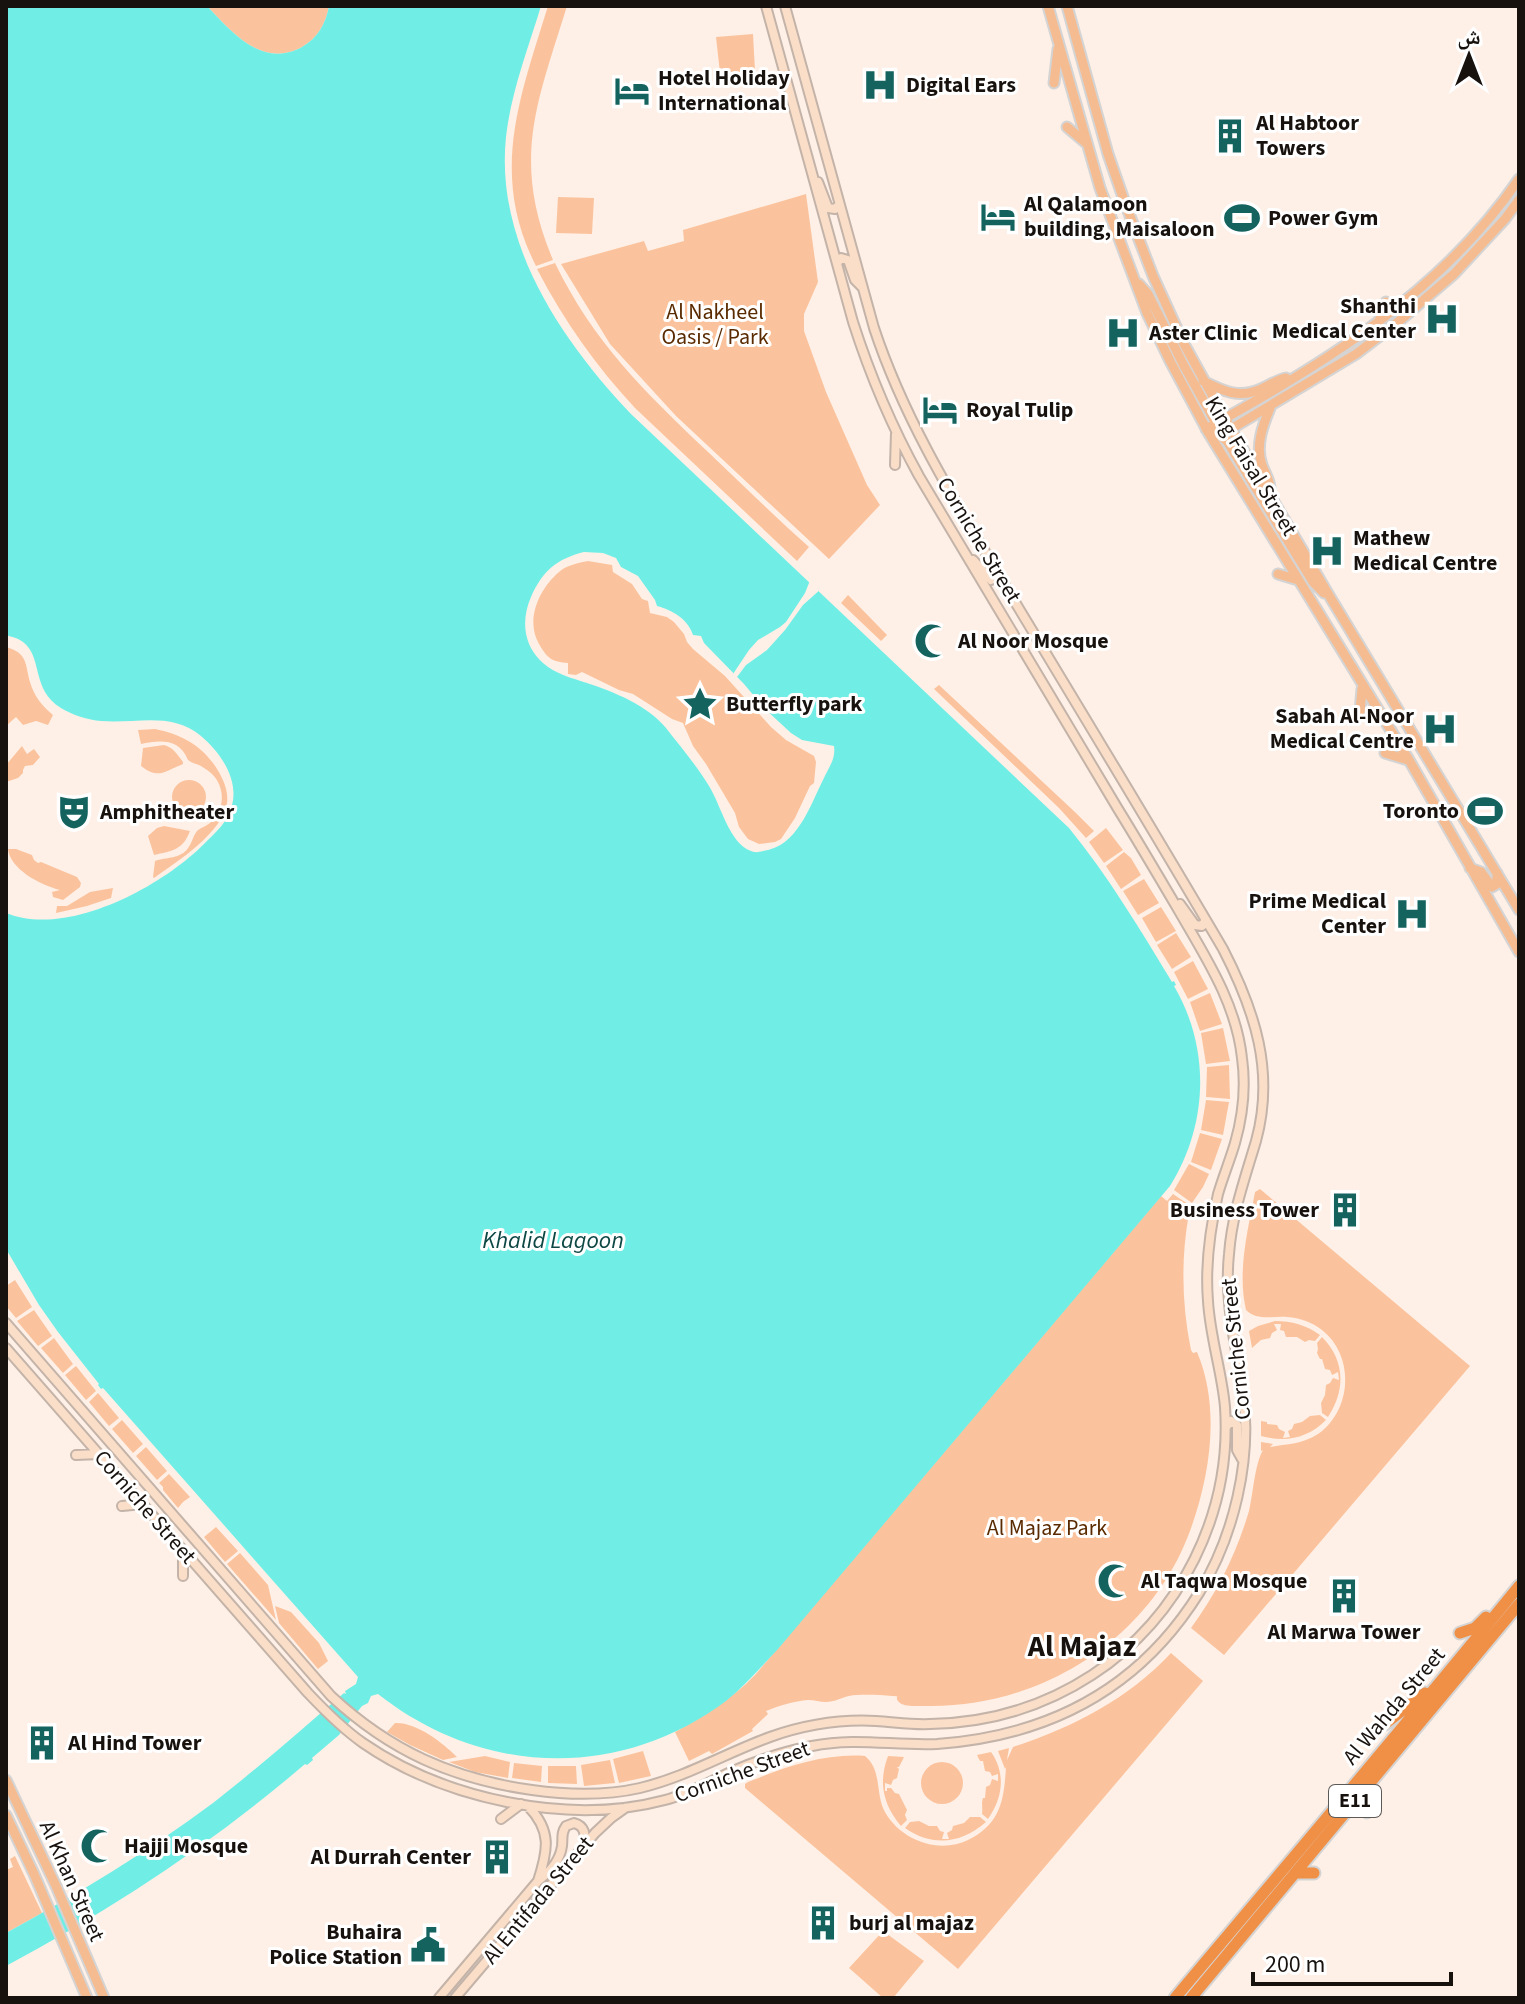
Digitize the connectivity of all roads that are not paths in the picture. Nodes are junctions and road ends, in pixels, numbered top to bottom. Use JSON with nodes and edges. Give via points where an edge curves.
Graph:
{"nodes":[{"id":1,"x":766,"y":6,"type":"edge"},
{"id":2,"x":1048,"y":6,"type":"edge"},
{"id":3,"x":1067,"y":6,"type":"edge"},
{"id":4,"x":784,"y":7,"type":"edge"},
{"id":5,"x":1059,"y":42,"type":"junction"},
{"id":6,"x":1054,"y":83,"type":"dead end"},
{"id":7,"x":1067,"y":127,"type":"dead end"},
{"id":8,"x":1086,"y":144,"type":"junction"},
{"id":9,"x":1519,"y":179,"type":"edge"},
{"id":10,"x":814,"y":180,"type":"junction"},
{"id":11,"x":1519,"y":200,"type":"edge"},
{"id":12,"x":839,"y":205,"type":"junction"},
{"id":13,"x":1457,"y":254,"type":"junction"},
{"id":14,"x":1486,"y":255,"type":"dead end"},
{"id":15,"x":1470,"y":258,"type":"junction"},
{"id":16,"x":837,"y":263,"type":"junction"},
{"id":17,"x":1430,"y":266,"type":"dead end"},
{"id":18,"x":1445,"y":266,"type":"junction"},
{"id":19,"x":1444,"y":285,"type":"junction"},
{"id":20,"x":862,"y":287,"type":"junction"},
{"id":21,"x":1386,"y":302,"type":"dead end"},
{"id":22,"x":1398,"y":322,"type":"junction"},
{"id":23,"x":1377,"y":324,"type":"junction"},
{"id":24,"x":1396,"y":338,"type":"dead end"},
{"id":25,"x":1294,"y":378,"type":"junction"},
{"id":26,"x":1203,"y":380,"type":"junction"},
{"id":27,"x":1270,"y":407,"type":"junction"},
{"id":28,"x":1214,"y":426,"type":"junction"},
{"id":29,"x":1231,"y":429,"type":"junction"},
{"id":30,"x":896,"y":432,"type":"junction"},
{"id":31,"x":895,"y":465,"type":"dead end"},
{"id":32,"x":1269,"y":493,"type":"junction"},
{"id":33,"x":1307,"y":557,"type":"junction"},
{"id":34,"x":968,"y":558,"type":"junction"},
{"id":35,"x":1320,"y":563,"type":"dead end"},
{"id":36,"x":993,"y":565,"type":"junction"},
{"id":37,"x":1278,"y":574,"type":"dead end"},
{"id":38,"x":1298,"y":580,"type":"junction"},
{"id":39,"x":1330,"y":597,"type":"junction"},
{"id":40,"x":1360,"y":629,"type":"dead end"},
{"id":41,"x":1015,"y":637,"type":"junction"},
{"id":42,"x":1040,"y":644,"type":"junction"},
{"id":43,"x":1360,"y":647,"type":"junction"},
{"id":44,"x":1362,"y":685,"type":"junction"},
{"id":45,"x":1397,"y":707,"type":"junction"},
{"id":46,"x":1360,"y":712,"type":"dead end"},
{"id":47,"x":1411,"y":713,"type":"dead end"},
{"id":48,"x":1385,"y":753,"type":"dead end"},
{"id":49,"x":1409,"y":760,"type":"junction"},
{"id":50,"x":1473,"y":818,"type":"dead end"},
{"id":51,"x":1472,"y":832,"type":"junction"},
{"id":52,"x":1470,"y":868,"type":"junction"},
{"id":53,"x":1497,"y":872,"type":"junction"},
{"id":54,"x":1170,"y":896,"type":"junction"},
{"id":55,"x":1519,"y":910,"type":"edge"},
{"id":56,"x":1206,"y":920,"type":"junction"},
{"id":57,"x":1519,"y":952,"type":"edge"},
{"id":58,"x":1219,"y":980,"type":"junction"},
{"id":59,"x":1244,"y":991,"type":"junction"},
{"id":60,"x":6,"y":1323,"type":"edge"},
{"id":61,"x":6,"y":1348,"type":"edge"},
{"id":62,"x":1225,"y":1429,"type":"junction"},
{"id":63,"x":99,"y":1454,"type":"junction"},
{"id":64,"x":76,"y":1455,"type":"dead end"},
{"id":65,"x":1242,"y":1459,"type":"junction"},
{"id":66,"x":143,"y":1504,"type":"junction"},
{"id":67,"x":122,"y":1506,"type":"dead end"},
{"id":68,"x":183,"y":1550,"type":"junction"},
{"id":69,"x":183,"y":1576,"type":"dead end"},
{"id":70,"x":1519,"y":1586,"type":"edge"},
{"id":71,"x":1519,"y":1604,"type":"edge"},
{"id":72,"x":1504,"y":1605,"type":"junction"},
{"id":73,"x":1460,"y":1633,"type":"dead end"},
{"id":74,"x":1439,"y":1685,"type":"junction"},
{"id":75,"x":1006,"y":1714,"type":"junction"},
{"id":76,"x":1385,"y":1724,"type":"dead end"},
{"id":77,"x":980,"y":1739,"type":"junction"},
{"id":78,"x":6,"y":1780,"type":"edge"},
{"id":79,"x":1366,"y":1788,"type":"junction"},
{"id":80,"x":524,"y":1805,"type":"junction"},
{"id":81,"x":627,"y":1807,"type":"junction"},
{"id":82,"x":1367,"y":1812,"type":"dead end"},
{"id":83,"x":6,"y":1815,"type":"edge"},
{"id":84,"x":501,"y":1819,"type":"dead end"},
{"id":85,"x":585,"y":1844,"type":"junction"},
{"id":86,"x":1295,"y":1873,"type":"junction"},
{"id":87,"x":1314,"y":1873,"type":"dead end"},
{"id":88,"x":538,"y":1881,"type":"junction"},
{"id":89,"x":87,"y":1998,"type":"edge"},
{"id":90,"x":104,"y":1998,"type":"edge"},
{"id":91,"x":439,"y":1998,"type":"edge"},
{"id":92,"x":455,"y":1998,"type":"edge"},
{"id":93,"x":1175,"y":1998,"type":"edge"},
{"id":94,"x":1191,"y":1998,"type":"edge"}],
"edges":[{"from":1,"to":10,"type":"main road","name":"Corniche Street"},
{"from":2,"to":5,"type":"main road","name":"King Faisal Street"},
{"from":3,"to":26,"type":"main road","name":"King Faisal Street","via":[[1132,224]]},
{"from":4,"to":12,"type":"main road","name":"Corniche Street"},
{"from":5,"to":6,"type":"main road"},
{"from":5,"to":8,"type":"main road","name":"King Faisal Street"},
{"from":7,"to":8,"type":"main road"},
{"from":8,"to":28,"type":"main road","name":"King Faisal Street","via":[[1170,361]]},
{"from":9,"to":13,"type":"main road"},
{"from":10,"to":12,"type":"main road","via":[[821,185],[828,208]]},
{"from":10,"to":16,"type":"main road","name":"Corniche Street"},
{"from":11,"to":15,"type":"main road"},
{"from":12,"to":20,"type":"main road","name":"Corniche Street"},
{"from":13,"to":18,"type":"main road"},
{"from":13,"to":19,"type":"main road","via":[[1456,263],[1437,282]]},
{"from":14,"to":15,"type":"main road"},
{"from":15,"to":19,"type":"main road"},
{"from":16,"to":20,"type":"main road","via":[[848,260]]},
{"from":16,"to":30,"type":"main road","name":"Corniche Street","via":[[861,346]]},
{"from":17,"to":18,"type":"main road"},
{"from":18,"to":23,"type":"main road"},
{"from":19,"to":22,"type":"main road"},
{"from":20,"to":36,"type":"main road","name":"Corniche Street","via":[[905,407]]},
{"from":21,"to":23,"type":"main road"},
{"from":22,"to":24,"type":"main road"},
{"from":22,"to":27,"type":"main road"},
{"from":23,"to":25,"type":"main road"},
{"from":25,"to":26,"type":"main road","via":[[1238,394]]},
{"from":25,"to":28,"type":"main road"},
{"from":26,"to":28,"type":"main road","name":"King Faisal Street"},
{"from":27,"to":29,"type":"main road"},
{"from":27,"to":32,"type":"main road","via":[[1259,453]]},
{"from":28,"to":29,"type":"main road","name":"King Faisal Street"},
{"from":28,"to":38,"type":"main road","name":"King Faisal Street"},
{"from":28,"to":39,"type":"main road","via":[[1313,582]]},
{"from":29,"to":32,"type":"main road","name":"King Faisal Street"},
{"from":30,"to":31,"type":"main road"},
{"from":30,"to":34,"type":"main road","name":"Corniche Street"},
{"from":32,"to":33,"type":"main road","name":"King Faisal Street"},
{"from":33,"to":35,"type":"main road"},
{"from":33,"to":39,"type":"main road","name":"King Faisal Street"},
{"from":34,"to":36,"type":"main road","via":[[991,580],[996,576]]},
{"from":34,"to":41,"type":"main road","name":"Corniche Street"},
{"from":36,"to":42,"type":"main road","name":"Corniche Street"},
{"from":37,"to":38,"type":"main road"},
{"from":38,"to":44,"type":"main road","name":"King Faisal Street"},
{"from":39,"to":43,"type":"main road","name":"King Faisal Street"},
{"from":40,"to":43,"type":"main road"},
{"from":41,"to":42,"type":"main road","via":[[1014,626],[1020,623]]},
{"from":41,"to":54,"type":"main road","name":"Corniche Street"},
{"from":42,"to":56,"type":"main road","name":"Corniche Street"},
{"from":43,"to":45,"type":"main road","name":"King Faisal Street"},
{"from":44,"to":46,"type":"main road"},
{"from":44,"to":49,"type":"main road","name":"King Faisal Street"},
{"from":45,"to":47,"type":"main road"},
{"from":45,"to":51,"type":"main road","name":"King Faisal Street"},
{"from":48,"to":49,"type":"main road"},
{"from":49,"to":52,"type":"main road","name":"King Faisal Street"},
{"from":50,"to":51,"type":"main road"},
{"from":51,"to":53,"type":"main road","name":"King Faisal Street"},
{"from":52,"to":53,"type":"main road","via":[[1481,872],[1492,887]]},
{"from":52,"to":57,"type":"main road","name":"King Faisal Street"},
{"from":53,"to":55,"type":"main road","name":"King Faisal Street"},
{"from":54,"to":56,"type":"main road","via":[[1195,925]]},
{"from":54,"to":58,"type":"main road","name":"Corniche Street"},
{"from":56,"to":59,"type":"main road","name":"Corniche Street"},
{"from":58,"to":59,"type":"main road","via":[[1221,973],[1231,971]]},
{"from":58,"to":62,"type":"main road","name":"Corniche Street","via":[[1237,1029],[1244,1080],[1238,1132],[1217,1199],[1207,1266]]},
{"from":59,"to":65,"type":"main road","name":"Corniche Street","via":[[1258,1036],[1263,1082],[1260,1120],[1234,1220],[1228,1268],[1229,1317],[1244,1408]]},
{"from":60,"to":75,"type":"main road","name":"Corniche Street","via":[[320,1684],[368,1728],[434,1765],[507,1787],[582,1794],[625,1791],[817,1724],[948,1723]]},
{"from":61,"to":63,"type":"main road","name":"Corniche Street"},
{"from":62,"to":65,"type":"main road","via":[[1231,1421],[1237,1425]]},
{"from":62,"to":75,"type":"main road","name":"Corniche Street","via":[[1208,1529],[1164,1609],[1133,1643],[1089,1677]]},
{"from":63,"to":64,"type":"main road"},
{"from":63,"to":66,"type":"main road","name":"Corniche Street"},
{"from":65,"to":77,"type":"main road","name":"Corniche Street","via":[[1217,1560],[1155,1649],[1125,1676],[1071,1710],[1026,1729]]},
{"from":66,"to":67,"type":"main road"},
{"from":66,"to":68,"type":"main road","name":"Corniche Street"},
{"from":68,"to":69,"type":"main road"},
{"from":68,"to":80,"type":"main road","name":"Corniche Street","via":[[318,1704],[358,1740],[440,1783]]},
{"from":70,"to":72,"type":"highway","name":"Al Wahda Street","number":"E11"},
{"from":71,"to":79,"type":"highway","name":"Al Wahda Street","number":"E11"},
{"from":72,"to":73,"type":"highway"},
{"from":72,"to":74,"type":"highway","name":"Al Wahda Street","number":"E11"},
{"from":74,"to":76,"type":"highway"},
{"from":74,"to":93,"type":"highway","name":"Al Wahda Street","number":"E11"},
{"from":75,"to":77,"type":"main road","via":[[975,1725],[973,1733]]},
{"from":77,"to":81,"type":"main road","name":"Corniche Street","via":[[814,1746],[738,1769],[681,1795]]},
{"from":78,"to":90,"type":"main road","name":"Al Khan Street"},
{"from":79,"to":82,"type":"highway"},
{"from":79,"to":86,"type":"highway","name":"Al Wahda Street","number":"E11"},
{"from":80,"to":81,"type":"main road","name":"Corniche Street"},
{"from":80,"to":84,"type":"main road"},
{"from":80,"to":88,"type":"main road","name":"Al Entifada Street","via":[[540,1819],[545,1834]]},
{"from":81,"to":85,"type":"main road","name":"Al Entifada Street"},
{"from":83,"to":89,"type":"main road","name":"Al Khan Street"},
{"from":85,"to":88,"type":"main road","via":[[582,1827],[566,1826],[558,1859]]},
{"from":85,"to":92,"type":"main road","name":"Al Entifada Street"},
{"from":86,"to":87,"type":"highway"},
{"from":86,"to":94,"type":"highway","name":"Al Wahda Street","number":"E11"},
{"from":88,"to":91,"type":"main road","name":"Al Entifada Street"}]}
